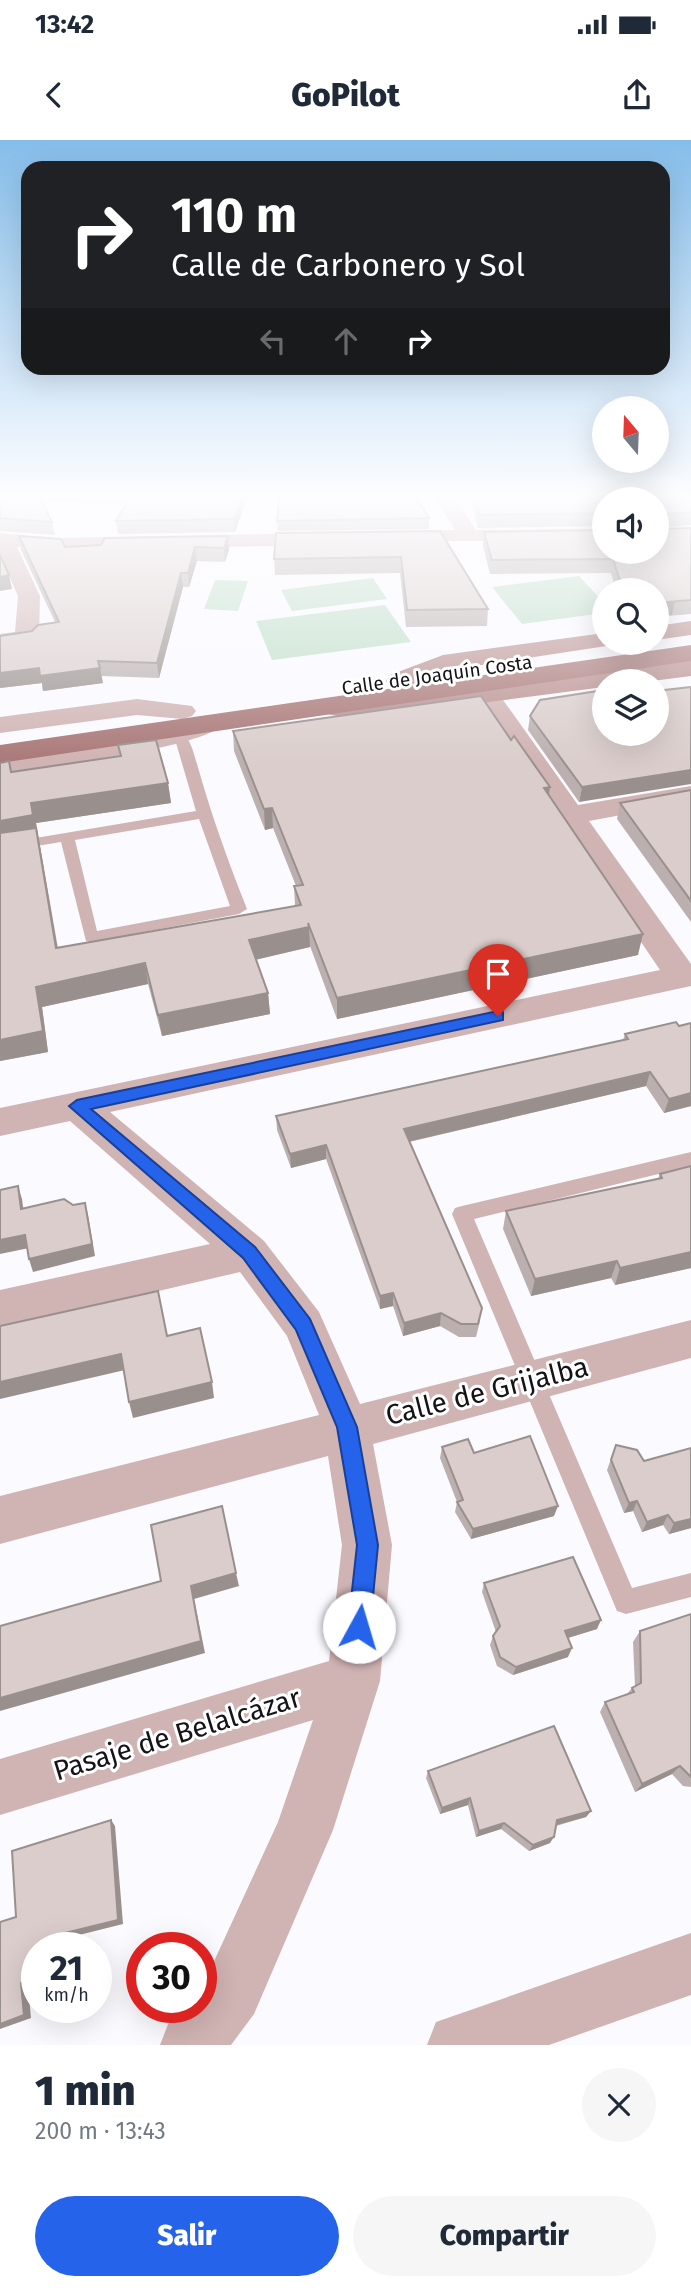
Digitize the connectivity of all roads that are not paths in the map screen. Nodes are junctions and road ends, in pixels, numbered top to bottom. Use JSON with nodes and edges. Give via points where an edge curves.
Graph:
{"nodes":[{"id":1,"x":25,"y":587,"type":"edge"},
{"id":2,"x":691,"y":628,"type":"edge"},
{"id":3,"x":669,"y":631,"type":"edge"},
{"id":4,"x":691,"y":640,"type":"edge"},
{"id":5,"x":0,"y":641,"type":"edge"},
{"id":6,"x":592,"y":642,"type":"edge"},
{"id":7,"x":691,"y":653,"type":"edge"},
{"id":8,"x":691,"y":668,"type":"edge"},
{"id":9,"x":399,"y":681,"type":"junction"},
{"id":10,"x":487,"y":695,"type":"junction"},
{"id":11,"x":318,"y":708,"type":"junction"},
{"id":12,"x":182,"y":723,"type":"junction"},
{"id":13,"x":211,"y":723,"type":"junction"},
{"id":14,"x":0,"y":725,"type":"edge"},
{"id":15,"x":0,"y":738,"type":"edge"},
{"id":16,"x":0,"y":754,"type":"edge"},
{"id":17,"x":0,"y":765,"type":"edge"},
{"id":18,"x":691,"y":794,"type":"edge"},
{"id":19,"x":204,"y":814,"type":"junction"},
{"id":20,"x":570,"y":814,"type":"junction"},
{"id":21,"x":68,"y":837,"type":"junction"},
{"id":22,"x":0,"y":848,"type":"edge"},
{"id":23,"x":686,"y":976,"type":"edge"},
{"id":24,"x":77,"y":1106,"type":"junction"},
{"id":25,"x":0,"y":1122,"type":"edge"},
{"id":26,"x":691,"y":1159,"type":"edge"},
{"id":27,"x":249,"y":1253,"type":"junction"},
{"id":28,"x":0,"y":1309,"type":"edge"},
{"id":29,"x":691,"y":1339,"type":"edge"},
{"id":30,"x":531,"y":1380,"type":"junction"},
{"id":31,"x":347,"y":1427,"type":"junction"},
{"id":32,"x":0,"y":1520,"type":"edge"},
{"id":33,"x":691,"y":1585,"type":"edge"},
{"id":34,"x":353,"y":1681,"type":"junction"},
{"id":35,"x":0,"y":1787,"type":"edge"},
{"id":36,"x":691,"y":1964,"type":"edge"},
{"id":37,"x":192,"y":2045,"type":"edge"},
{"id":38,"x":459,"y":2045,"type":"edge"}],
"edges":[{"from":1,"to":5,"type":"street","via":[[29,596],[27,638]]},
{"from":2,"to":3,"type":"street"},
{"from":4,"to":9,"type":"main road","name":"Calle de Joaquín Costa"},
{"from":6,"to":9,"type":"street","via":[[443,663]]},
{"from":7,"to":11,"type":"main road","name":"Calle de Joaquín Costa"},
{"from":8,"to":10,"type":"street"},
{"from":9,"to":12,"type":"main road","name":"Calle de Joaquín Costa"},
{"from":10,"to":11,"type":"street","via":[[403,705]]},
{"from":10,"to":20,"type":"street"},
{"from":11,"to":13,"type":"main road","name":"Calle de Joaquín Costa"},
{"from":12,"to":13,"type":"street","name":"Calle de Joaquín Costa"},
{"from":12,"to":14,"type":"street","name":"Calle de Joaquín Costa","via":[[137,707]]},
{"from":12,"to":15,"type":"main road","name":"Calle de Joaquín Costa"},
{"from":12,"to":17,"type":"street","name":"Calle de Joaquín Costa"},
{"from":12,"to":19,"type":"lane"},
{"from":13,"to":16,"type":"main road","name":"Calle de Joaquín Costa"},
{"from":18,"to":20,"type":"street"},
{"from":19,"to":21,"type":"lane"},
{"from":19,"to":21,"type":"lane","via":[[239,909],[91,937]]},
{"from":20,"to":23,"type":"street"},
{"from":21,"to":22,"type":"lane"},
{"from":23,"to":24,"type":"street"},
{"from":24,"to":25,"type":"street"},
{"from":24,"to":27,"type":"street"},
{"from":26,"to":30,"type":"lane","via":[[462,1214]]},
{"from":27,"to":28,"type":"street"},
{"from":27,"to":31,"type":"street","via":[[304,1325]]},
{"from":29,"to":30,"type":"street","name":"Calle de Grijalba"},
{"from":30,"to":31,"type":"street","name":"Calle de Grijalba"},
{"from":30,"to":33,"type":"lane","via":[[626,1602]]},
{"from":31,"to":32,"type":"street","name":"Calle de Grijalba"},
{"from":31,"to":34,"type":"street","via":[[367,1545]]},
{"from":34,"to":35,"type":"street","name":"Pasaje de Belalcázar"},
{"from":34,"to":37,"type":"street","via":[[304,1830],[238,1980]]},
{"from":36,"to":38,"type":"street"}]}
